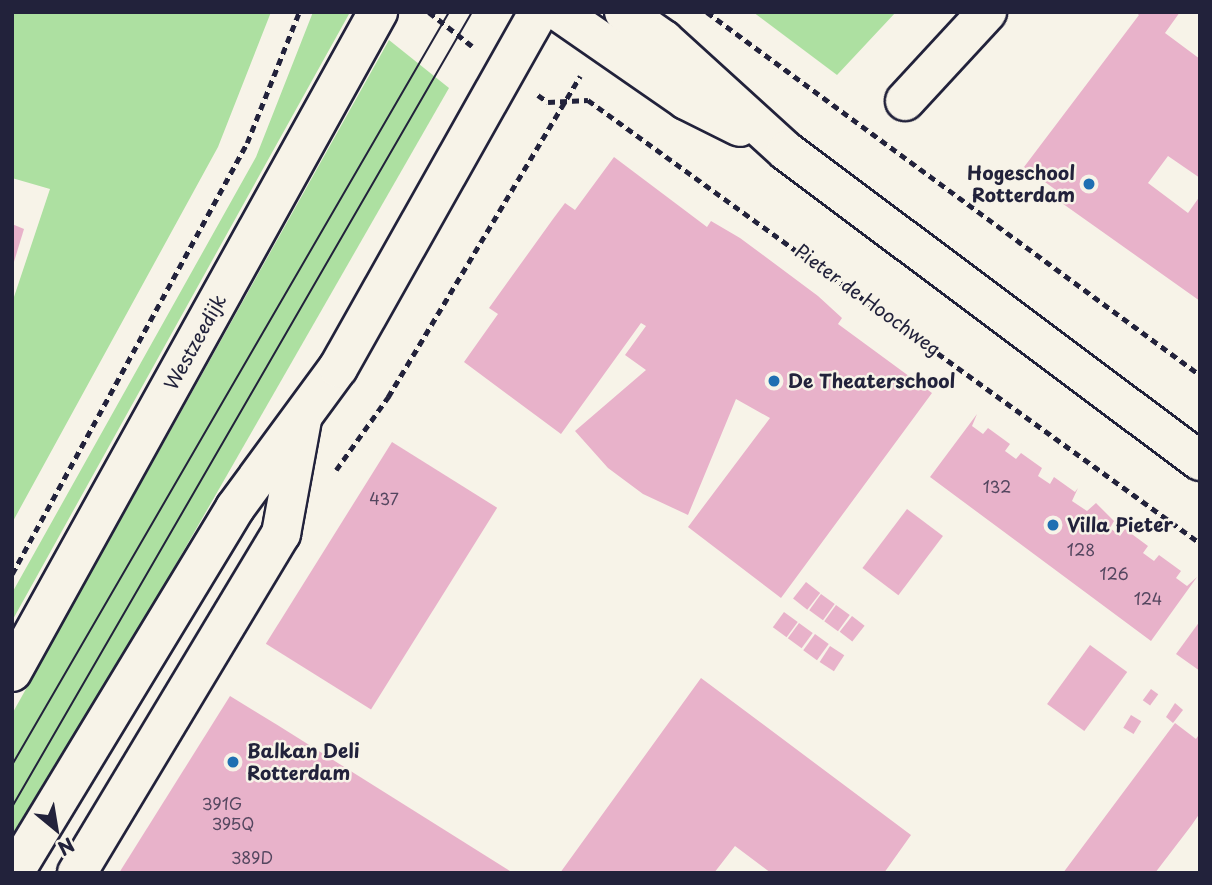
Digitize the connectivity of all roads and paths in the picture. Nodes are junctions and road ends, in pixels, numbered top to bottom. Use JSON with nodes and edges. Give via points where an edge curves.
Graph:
{"nodes":[{"id":1,"x":299,"y":12,"type":"edge"},
{"id":2,"x":378,"y":12,"type":"edge"},
{"id":3,"x":539,"y":12,"type":"edge"},
{"id":4,"x":559,"y":12,"type":"edge"},
{"id":5,"x":625,"y":12,"type":"edge"},
{"id":6,"x":707,"y":12,"type":"edge"},
{"id":7,"x":987,"y":12,"type":"edge"},
{"id":8,"x":598,"y":41,"type":"junction"},
{"id":9,"x":564,"y":101,"type":"junction"},
{"id":10,"x":905,"y":101,"type":"dead end"},
{"id":11,"x":786,"y":151,"type":"junction"},
{"id":12,"x":1200,"y":375,"type":"edge"},
{"id":13,"x":302,"y":420,"type":"junction"},
{"id":14,"x":1200,"y":461,"type":"edge"},
{"id":15,"x":331,"y":477,"type":"dead end"},
{"id":16,"x":1200,"y":543,"type":"edge"},
{"id":17,"x":12,"y":574,"type":"edge"},
{"id":18,"x":12,"y":672,"type":"edge"},
{"id":19,"x":14,"y":873,"type":"edge"},
{"id":20,"x":77,"y":873,"type":"edge"}],
"edges":[{"from":1,"to":17,"type":"path","via":[[247,143]]},
{"from":2,"to":18,"type":"main road","name":"Westzeedijk"},
{"from":3,"to":13,"type":"main road","via":[[338,368]]},
{"from":4,"to":8,"type":"main road"},
{"from":5,"to":11,"type":"main road","via":[[664,40]]},
{"from":6,"to":12,"type":"path"},
{"from":7,"to":10,"type":"main road"},
{"from":8,"to":9,"type":"path"},
{"from":8,"to":11,"type":"main road","via":[[686,100]]},
{"from":9,"to":15,"type":"path","via":[[388,397]]},
{"from":9,"to":16,"type":"path","name":"Pieter de Hoochweg","via":[[587,100],[694,172]]},
{"from":11,"to":14,"type":"main road"},
{"from":13,"to":19,"type":"main road","via":[[235,508]]},
{"from":13,"to":20,"type":"main road","via":[[281,534]]}]}
